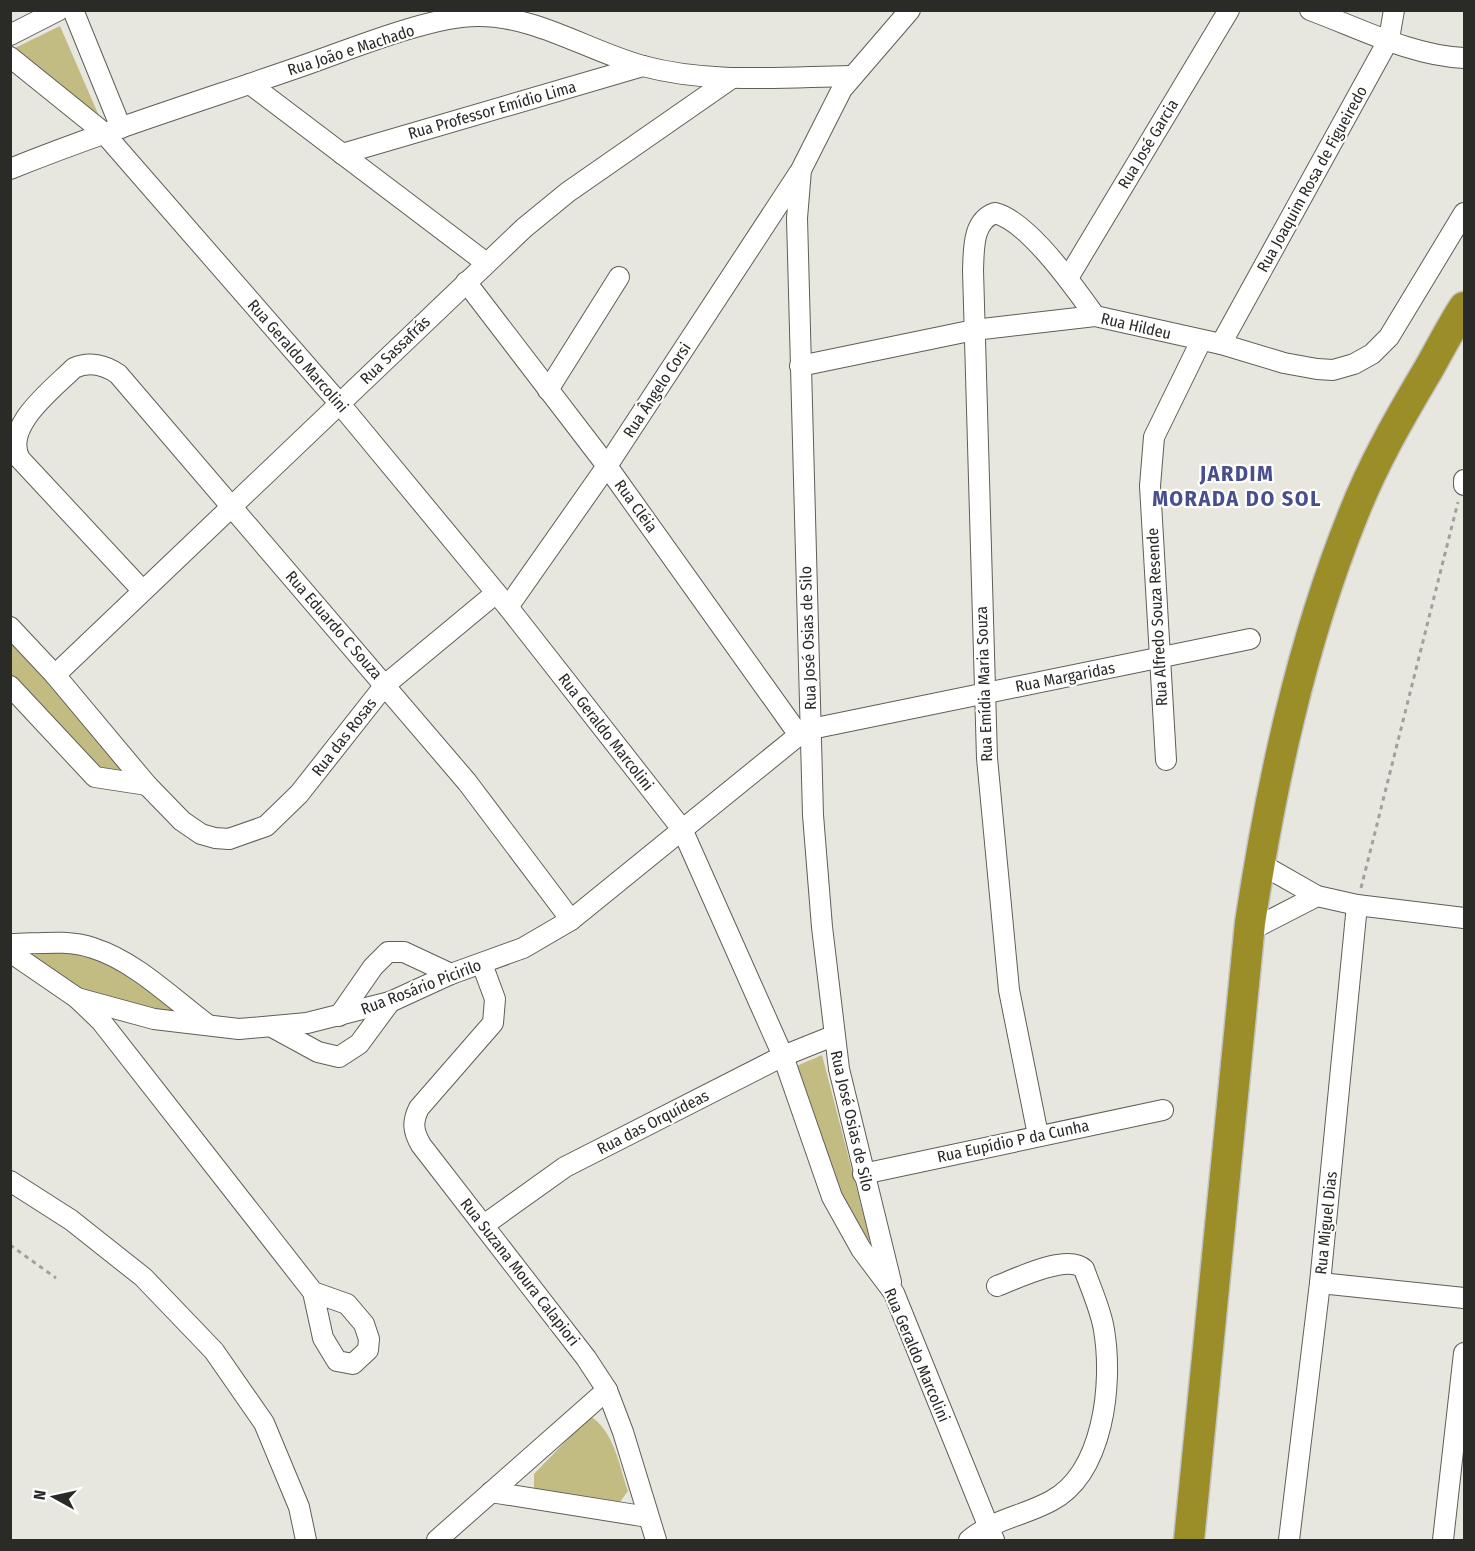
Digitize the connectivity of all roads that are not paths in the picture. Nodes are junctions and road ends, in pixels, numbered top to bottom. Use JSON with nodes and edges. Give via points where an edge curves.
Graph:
{"nodes":[{"id":1,"x":59,"y":10,"type":"edge"},
{"id":2,"x":73,"y":10,"type":"edge"},
{"id":3,"x":910,"y":10,"type":"edge"},
{"id":4,"x":1229,"y":10,"type":"edge"},
{"id":5,"x":1310,"y":10,"type":"edge"},
{"id":6,"x":1394,"y":10,"type":"edge"},
{"id":7,"x":539,"y":18,"type":"edge"},
{"id":8,"x":10,"y":35,"type":"edge"},
{"id":9,"x":1389,"y":39,"type":"junction"},
{"id":10,"x":10,"y":57,"type":"edge"},
{"id":11,"x":1464,"y":58,"type":"edge"},
{"id":12,"x":643,"y":66,"type":"junction"},
{"id":13,"x":850,"y":76,"type":"junction"},
{"id":14,"x":732,"y":78,"type":"junction"},
{"id":15,"x":250,"y":84,"type":"junction"},
{"id":16,"x":112,"y":130,"type":"junction"},
{"id":17,"x":342,"y":154,"type":"junction"},
{"id":18,"x":10,"y":169,"type":"edge"},
{"id":19,"x":801,"y":170,"type":"junction"},
{"id":20,"x":1464,"y":213,"type":"edge"},
{"id":21,"x":485,"y":262,"type":"junction"},
{"id":22,"x":619,"y":277,"type":"dead end"},
{"id":23,"x":1068,"y":278,"type":"junction"},
{"id":24,"x":465,"y":282,"type":"junction"},
{"id":25,"x":1464,"y":307,"type":"edge"},
{"id":26,"x":1095,"y":316,"type":"junction"},
{"id":27,"x":975,"y":330,"type":"junction"},
{"id":28,"x":1201,"y":341,"type":"junction"},
{"id":29,"x":1221,"y":344,"type":"junction"},
{"id":30,"x":800,"y":366,"type":"junction"},
{"id":31,"x":548,"y":390,"type":"junction"},
{"id":32,"x":340,"y":404,"type":"junction"},
{"id":33,"x":607,"y":466,"type":"junction"},
{"id":34,"x":232,"y":505,"type":"junction"},
{"id":35,"x":142,"y":590,"type":"junction"},
{"id":36,"x":502,"y":600,"type":"junction"},
{"id":37,"x":10,"y":627,"type":"edge"},
{"id":38,"x":1250,"y":639,"type":"dead end"},
{"id":39,"x":1158,"y":658,"type":"junction"},
{"id":40,"x":55,"y":675,"type":"junction"},
{"id":41,"x":385,"y":685,"type":"junction"},
{"id":42,"x":10,"y":686,"type":"edge"},
{"id":43,"x":983,"y":693,"type":"junction"},
{"id":44,"x":805,"y":732,"type":"junction"},
{"id":45,"x":1166,"y":760,"type":"dead end"},
{"id":46,"x":147,"y":785,"type":"junction"},
{"id":47,"x":682,"y":829,"type":"junction"},
{"id":48,"x":1259,"y":863,"type":"junction"},
{"id":49,"x":1317,"y":896,"type":"junction"},
{"id":50,"x":1357,"y":904,"type":"junction"},
{"id":51,"x":575,"y":918,"type":"junction"},
{"id":52,"x":1464,"y":918,"type":"edge"},
{"id":53,"x":1250,"y":931,"type":"junction"},
{"id":54,"x":10,"y":944,"type":"edge"},
{"id":55,"x":10,"y":952,"type":"edge"},
{"id":56,"x":483,"y":964,"type":"junction"},
{"id":57,"x":451,"y":974,"type":"junction"},
{"id":58,"x":77,"y":998,"type":"junction"},
{"id":59,"x":390,"y":1002,"type":"junction"},
{"id":60,"x":339,"y":1016,"type":"junction"},
{"id":61,"x":210,"y":1027,"type":"junction"},
{"id":62,"x":274,"y":1028,"type":"junction"},
{"id":63,"x":833,"y":1036,"type":"junction"},
{"id":64,"x":783,"y":1056,"type":"junction"},
{"id":65,"x":1163,"y":1110,"type":"dead end"},
{"id":66,"x":1038,"y":1135,"type":"junction"},
{"id":67,"x":863,"y":1174,"type":"junction"},
{"id":68,"x":11,"y":1180,"type":"edge"},
{"id":69,"x":484,"y":1225,"type":"junction"},
{"id":70,"x":1320,"y":1283,"type":"junction"},
{"id":71,"x":997,"y":1286,"type":"dead end"},
{"id":72,"x":313,"y":1292,"type":"dead end"},
{"id":73,"x":894,"y":1293,"type":"junction"},
{"id":74,"x":1464,"y":1298,"type":"edge"},
{"id":75,"x":1464,"y":1353,"type":"edge"},
{"id":76,"x":607,"y":1390,"type":"junction"},
{"id":77,"x":1460,"y":1429,"type":"edge"},
{"id":78,"x":491,"y":1492,"type":"junction"},
{"id":79,"x":648,"y":1517,"type":"junction"},
{"id":80,"x":991,"y":1533,"type":"edge"},
{"id":81,"x":306,"y":1540,"type":"edge"},
{"id":82,"x":437,"y":1540,"type":"edge"},
{"id":83,"x":656,"y":1540,"type":"edge"},
{"id":84,"x":969,"y":1540,"type":"edge"},
{"id":85,"x":1190,"y":1540,"type":"edge"},
{"id":86,"x":1289,"y":1540,"type":"edge"},
{"id":87,"x":1443,"y":1540,"type":"edge"}],
"edges":[{"from":1,"to":8,"type":"street"},
{"from":2,"to":16,"type":"street"},
{"from":3,"to":13,"type":"street","name":"Rua José Osias de Silo"},
{"from":4,"to":23,"type":"street","name":"Rua José Garcia"},
{"from":5,"to":9,"type":"street"},
{"from":6,"to":9,"type":"street","name":"Rua Joaquim Rosa de Figueiredo"},
{"from":7,"to":12,"type":"street","name":"Rua João e Machado"},
{"from":7,"to":15,"type":"street","name":"Rua João e Machado","via":[[476,15],[437,22]]},
{"from":9,"to":11,"type":"street","via":[[1447,57]]},
{"from":9,"to":29,"type":"street","name":"Rua Joaquim Rosa de Figueiredo"},
{"from":10,"to":16,"type":"street","name":"Rua Geraldo Marcolini"},
{"from":12,"to":14,"type":"street","name":"Rua João e Machado"},
{"from":12,"to":17,"type":"street","name":"Rua Professor Emídio Lima"},
{"from":13,"to":14,"type":"street","name":"Rua João e Machado"},
{"from":13,"to":19,"type":"street","name":"Rua José Osias de Silo"},
{"from":14,"to":21,"type":"street","name":"Rua Sassafrás","via":[[568,192]]},
{"from":15,"to":16,"type":"street","name":"Rua João e Machado"},
{"from":15,"to":17,"type":"street"},
{"from":16,"to":18,"type":"street","name":"Rua João e Machado"},
{"from":16,"to":32,"type":"street","name":"Rua Geraldo Marcolini"},
{"from":17,"to":21,"type":"street"},
{"from":19,"to":30,"type":"street","name":"Rua José Osias de Silo","via":[[797,218]]},
{"from":19,"to":33,"type":"street","name":"Rua Ângelo Corsi"},
{"from":20,"to":29,"type":"street","name":"Rua Hildeu","via":[[1389,337],[1372,354],[1354,364],[1333,370],[1284,363]]},
{"from":21,"to":24,"type":"street","name":"Rua Sassafrás"},
{"from":22,"to":31,"type":"street"},
{"from":23,"to":26,"type":"street"},
{"from":23,"to":27,"type":"street","name":"Rua Emídia Maria Souza","via":[[1009,218],[988,215],[978,229],[973,270]]},
{"from":24,"to":31,"type":"street","name":"Rua Cléia"},
{"from":24,"to":32,"type":"street","name":"Rua Sassafrás"},
{"from":25,"to":48,"type":"highway","via":[[1390,434],[1353,514],[1308,647]]},
{"from":26,"to":27,"type":"street","name":"Rua Hildeu"},
{"from":26,"to":28,"type":"street","name":"Rua Hildeu"},
{"from":27,"to":30,"type":"street","name":"Rua Hildeu"},
{"from":27,"to":43,"type":"street","name":"Rua Emídia Maria Souza"},
{"from":28,"to":29,"type":"street","name":"Rua Hildeu"},
{"from":28,"to":39,"type":"street","name":"Rua Alfredo Souza Resende","via":[[1154,437],[1150,486]]},
{"from":30,"to":44,"type":"street","name":"Rua José Osias de Silo"},
{"from":31,"to":33,"type":"street","name":"Rua Cléia"},
{"from":32,"to":34,"type":"street","name":"Rua Sassafrás"},
{"from":32,"to":36,"type":"street","name":"Rua Geraldo Marcolini"},
{"from":33,"to":36,"type":"street","name":"Rua Ângelo Corsi"},
{"from":33,"to":44,"type":"street","name":"Rua Cléia"},
{"from":34,"to":35,"type":"street","name":"Rua Sassafrás"},
{"from":34,"to":35,"type":"street","name":"Rua Eduardo C Souza","via":[[118,374],[89,364],[74,368],[31,410],[15,444],[20,459]]},
{"from":34,"to":41,"type":"street","name":"Rua Eduardo C Souza"},
{"from":35,"to":40,"type":"street","name":"Rua Sassafrás"},
{"from":36,"to":41,"type":"street","name":"Rua das Rosas"},
{"from":36,"to":47,"type":"street","name":"Rua Geraldo Marcolini"},
{"from":37,"to":40,"type":"street","name":"Rua das Rosas"},
{"from":38,"to":39,"type":"street","name":"Rua Margaridas"},
{"from":39,"to":43,"type":"street","name":"Rua Margaridas"},
{"from":39,"to":45,"type":"street","name":"Rua Alfredo Souza Resende"},
{"from":40,"to":46,"type":"street","name":"Rua das Rosas"},
{"from":41,"to":46,"type":"street","name":"Rua das Rosas","via":[[299,794],[266,826],[242,836],[215,838],[201,834],[182,821]]},
{"from":41,"to":51,"type":"street","name":"Rua Eduardo C Souza"},
{"from":42,"to":46,"type":"street","via":[[95,777]]},
{"from":43,"to":44,"type":"street","name":"Rua Margaridas"},
{"from":43,"to":66,"type":"street","name":"Rua Emídia Maria Souza","via":[[993,845],[1009,990]]},
{"from":44,"to":47,"type":"street","name":"Rua Rosário Picirilo"},
{"from":44,"to":63,"type":"street","name":"Rua José Osias de Silo"},
{"from":47,"to":51,"type":"street","name":"Rua Rosário Picirilo"},
{"from":47,"to":64,"type":"street","name":"Rua Geraldo Marcolini"},
{"from":48,"to":49,"type":"street"},
{"from":48,"to":53,"type":"highway"},
{"from":49,"to":50,"type":"street"},
{"from":49,"to":53,"type":"street"},
{"from":50,"to":52,"type":"street"},
{"from":50,"to":70,"type":"street","name":"Rua Miguel Dias"},
{"from":51,"to":56,"type":"street","name":"Rua Rosário Picirilo","via":[[523,948]]},
{"from":53,"to":85,"type":"highway"},
{"from":54,"to":61,"type":"street","via":[[93,948],[135,971]]},
{"from":55,"to":58,"type":"street"},
{"from":56,"to":57,"type":"street","name":"Rua Rosário Picirilo"},
{"from":56,"to":69,"type":"street","name":"Rua Suzana Moura Calapiori","via":[[495,999],[493,1023],[426,1098],[413,1126],[421,1145]]},
{"from":57,"to":59,"type":"street","name":"Rua Rosário Picirilo"},
{"from":57,"to":60,"type":"street","via":[[404,952],[388,952]]},
{"from":58,"to":61,"type":"street","name":"Rua Rosário Picirilo","via":[[154,1019]]},
{"from":58,"to":72,"type":"street","via":[[127,1051]]},
{"from":59,"to":60,"type":"street","name":"Rua Rosário Picirilo"},
{"from":59,"to":62,"type":"street","via":[[359,1044],[339,1057],[318,1052]]},
{"from":60,"to":62,"type":"street","name":"Rua Rosário Picirilo"},
{"from":61,"to":62,"type":"street","name":"Rua Rosário Picirilo"},
{"from":63,"to":64,"type":"street","name":"Rua das Orquídeas"},
{"from":63,"to":67,"type":"street","name":"Rua José Osias de Silo"},
{"from":64,"to":69,"type":"street","name":"Rua das Orquídeas","via":[[565,1167]]},
{"from":64,"to":73,"type":"street","name":"Rua Geraldo Marcolini","via":[[832,1197],[861,1249]]},
{"from":65,"to":66,"type":"street","name":"Rua Eupídio P da Cunha"},
{"from":66,"to":67,"type":"street","name":"Rua Eupídio P da Cunha"},
{"from":67,"to":73,"type":"street","name":"Rua José Osias de Silo"},
{"from":68,"to":81,"type":"street","via":[[71,1220],[143,1277],[214,1351],[264,1423],[298,1507]]},
{"from":69,"to":76,"type":"street","name":"Rua Suzana Moura Calapiori"},
{"from":70,"to":74,"type":"street"},
{"from":70,"to":86,"type":"street","name":"Rua Miguel Dias"},
{"from":71,"to":80,"type":"street","via":[[1048,1267],[1080,1265],[1104,1327],[1109,1363],[1105,1404],[1083,1471],[1052,1500]]},
{"from":73,"to":80,"type":"street","name":"Rua Geraldo Marcolini"},
{"from":75,"to":77,"type":"street"},
{"from":76,"to":78,"type":"street"},
{"from":76,"to":79,"type":"street","name":"Rua Suzana Moura Calapiori"},
{"from":77,"to":87,"type":"street"},
{"from":78,"to":79,"type":"street"},
{"from":78,"to":82,"type":"street"},
{"from":79,"to":83,"type":"street","name":"Rua Suzana Moura Calapiori"},
{"from":80,"to":84,"type":"street"}]}
